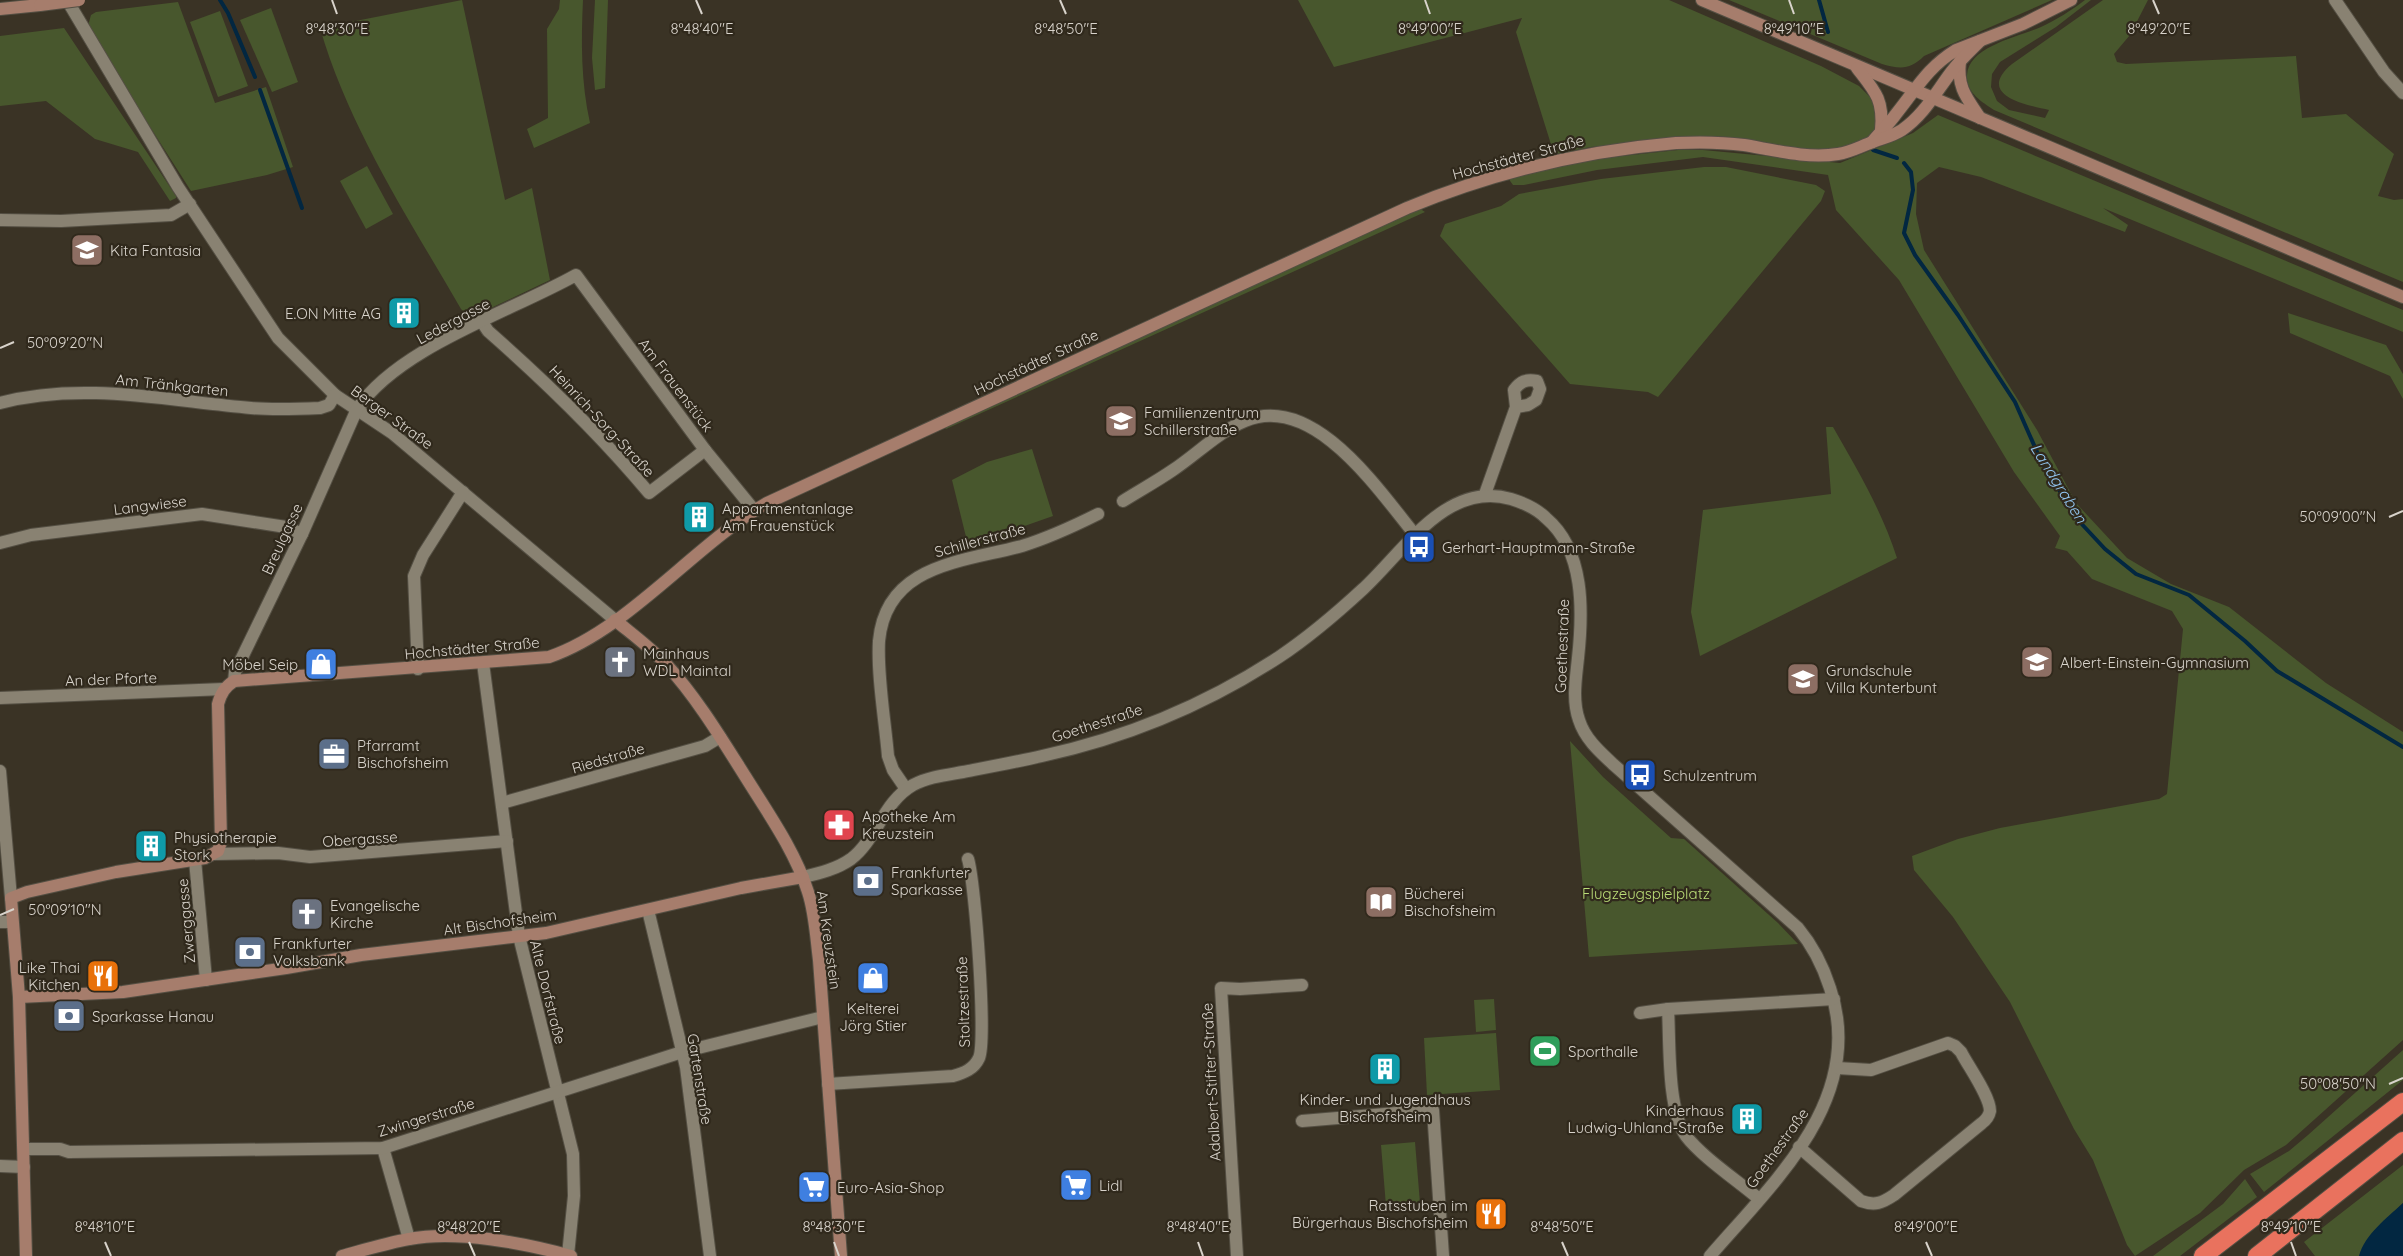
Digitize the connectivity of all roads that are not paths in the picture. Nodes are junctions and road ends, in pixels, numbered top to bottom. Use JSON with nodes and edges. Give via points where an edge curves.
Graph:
{"nodes":[{"id":1,"x":67,"y":0,"type":"edge"},
{"id":2,"x":79,"y":0,"type":"edge"},
{"id":3,"x":1702,"y":0,"type":"edge"},
{"id":4,"x":2072,"y":0,"type":"edge"},
{"id":5,"x":2335,"y":0,"type":"edge"},
{"id":6,"x":0,"y":9,"type":"edge"},
{"id":7,"x":1980,"y":41,"type":"junction"},
{"id":8,"x":1960,"y":61,"type":"junction"},
{"id":9,"x":1855,"y":65,"type":"junction"},
{"id":10,"x":1913,"y":90,"type":"junction"},
{"id":11,"x":2403,"y":93,"type":"edge"},
{"id":12,"x":1934,"y":98,"type":"junction"},
{"id":13,"x":1981,"y":119,"type":"junction"},
{"id":14,"x":1881,"y":130,"type":"junction"},
{"id":15,"x":1872,"y":142,"type":"junction"},
{"id":16,"x":190,"y":204,"type":"junction"},
{"id":17,"x":0,"y":220,"type":"edge"},
{"id":18,"x":576,"y":275,"type":"joint"},
{"id":19,"x":2403,"y":297,"type":"edge"},
{"id":20,"x":482,"y":322,"type":"junction"},
{"id":21,"x":335,"y":395,"type":"junction"},
{"id":22,"x":0,"y":404,"type":"edge"},
{"id":23,"x":1515,"y":406,"type":"dead end"},
{"id":24,"x":357,"y":410,"type":"junction"},
{"id":25,"x":705,"y":450,"type":"junction"},
{"id":26,"x":463,"y":492,"type":"junction"},
{"id":27,"x":1485,"y":494,"type":"junction"},
{"id":28,"x":1123,"y":501,"type":"dead end"},
{"id":29,"x":754,"y":510,"type":"junction"},
{"id":30,"x":1098,"y":514,"type":"dead end"},
{"id":31,"x":302,"y":534,"type":"junction"},
{"id":32,"x":1416,"y":536,"type":"junction"},
{"id":33,"x":0,"y":543,"type":"edge"},
{"id":34,"x":615,"y":620,"type":"junction"},
{"id":35,"x":483,"y":663,"type":"junction"},
{"id":36,"x":417,"y":669,"type":"junction"},
{"id":37,"x":239,"y":681,"type":"junction"},
{"id":38,"x":224,"y":689,"type":"junction"},
{"id":39,"x":0,"y":698,"type":"edge"},
{"id":40,"x":720,"y":737,"type":"junction"},
{"id":41,"x":0,"y":771,"type":"edge"},
{"id":42,"x":906,"y":789,"type":"junction"},
{"id":43,"x":502,"y":803,"type":"junction"},
{"id":44,"x":507,"y":842,"type":"junction"},
{"id":45,"x":214,"y":854,"type":"junction"},
{"id":46,"x":969,"y":859,"type":"dead end"},
{"id":47,"x":195,"y":860,"type":"junction"},
{"id":48,"x":803,"y":877,"type":"junction"},
{"id":49,"x":11,"y":898,"type":"junction"},
{"id":50,"x":648,"y":909,"type":"junction"},
{"id":51,"x":6,"y":922,"type":"edge"},
{"id":52,"x":519,"y":936,"type":"junction"},
{"id":53,"x":206,"y":980,"type":"junction"},
{"id":54,"x":1302,"y":985,"type":"dead end"},
{"id":55,"x":19,"y":997,"type":"junction"},
{"id":56,"x":1834,"y":999,"type":"junction"},
{"id":57,"x":1668,"y":1009,"type":"junction"},
{"id":58,"x":1640,"y":1013,"type":"dead end"},
{"id":59,"x":823,"y":1017,"type":"junction"},
{"id":60,"x":682,"y":1052,"type":"junction"},
{"id":61,"x":1837,"y":1068,"type":"junction"},
{"id":62,"x":828,"y":1084,"type":"junction"},
{"id":63,"x":558,"y":1090,"type":"junction"},
{"id":64,"x":2403,"y":1102,"type":"edge"},
{"id":65,"x":1302,"y":1121,"type":"dead end"},
{"id":66,"x":2403,"y":1141,"type":"edge"},
{"id":67,"x":1800,"y":1147,"type":"junction"},
{"id":68,"x":383,"y":1148,"type":"junction"},
{"id":69,"x":24,"y":1149,"type":"junction"},
{"id":70,"x":0,"y":1166,"type":"edge"},
{"id":71,"x":24,"y":1167,"type":"junction"},
{"id":72,"x":1759,"y":1199,"type":"junction"},
{"id":73,"x":409,"y":1239,"type":"junction"},
{"id":74,"x":26,"y":1256,"type":"edge"},
{"id":75,"x":342,"y":1256,"type":"edge"},
{"id":76,"x":569,"y":1256,"type":"edge"},
{"id":77,"x":710,"y":1256,"type":"edge"},
{"id":78,"x":841,"y":1256,"type":"edge"},
{"id":79,"x":1237,"y":1256,"type":"edge"},
{"id":80,"x":1443,"y":1256,"type":"edge"},
{"id":81,"x":1710,"y":1256,"type":"edge"},
{"id":82,"x":2203,"y":1256,"type":"edge"},
{"id":83,"x":2257,"y":1256,"type":"edge"}],
"edges":[{"from":1,"to":16,"type":"street","name":"Berger Straße"},
{"from":2,"to":6,"type":"street","bridge":true},
{"from":3,"to":9,"type":"street"},
{"from":4,"to":7,"type":"street"},
{"from":5,"to":11,"type":"street"},
{"from":7,"to":8,"type":"street","name":"Hochstädter Straße"},
{"from":7,"to":10,"type":"street","via":[[1945,57]]},
{"from":8,"to":12,"type":"street","name":"Hochstädter Straße"},
{"from":8,"to":13,"type":"street","via":[[1959,82]]},
{"from":9,"to":10,"type":"street"},
{"from":9,"to":14,"type":"street","via":[[1881,102]]},
{"from":10,"to":12,"type":"street"},
{"from":10,"to":14,"type":"street"},
{"from":12,"to":13,"type":"street"},
{"from":12,"to":15,"type":"street","name":"Hochstädter Straße","via":[[1902,129]]},
{"from":13,"to":19,"type":"street"},
{"from":14,"to":15,"type":"street"},
{"from":15,"to":29,"type":"street","name":"Hochstädter Straße","via":[[1829,155],[1713,142],[1630,148],[1558,160],[1461,186],[1375,222]]},
{"from":16,"to":17,"type":"street","via":[[171,215]]},
{"from":16,"to":21,"type":"street","name":"Berger Straße","via":[[278,339]]},
{"from":18,"to":20,"type":"street","name":"Ledergasse"},
{"from":18,"to":25,"type":"street","name":"Am Frauenstück"},
{"from":20,"to":24,"type":"street","name":"Ledergasse","via":[[395,371],[365,397]]},
{"from":20,"to":25,"type":"street","name":"Heinrich-Sorg-Straße","via":[[592,428],[649,493]]},
{"from":21,"to":22,"type":"street","name":"Am Tränkgarten","via":[[329,405],[320,408],[254,409],[99,392],[29,397]]},
{"from":21,"to":24,"type":"street","name":"Berger Straße"},
{"from":23,"to":27,"type":"street"},
{"from":24,"to":26,"type":"street","name":"Berger Straße","via":[[392,433]]},
{"from":24,"to":31,"type":"street","name":"Breulgasse"},
{"from":25,"to":29,"type":"street","name":"Am Frauenstück"},
{"from":26,"to":34,"type":"street","name":"Berger Straße"},
{"from":26,"to":36,"type":"street","via":[[414,576]]},
{"from":27,"to":32,"type":"street","name":"Goethestraße","via":[[1445,510]]},
{"from":27,"to":56,"type":"street","name":"Goethestraße","via":[[1517,501],[1544,516],[1571,553],[1580,603],[1575,704],[1584,732],[1614,765],[1798,928],[1818,957]]},
{"from":28,"to":32,"type":"street","via":[[1235,425],[1272,416],[1307,426],[1336,446],[1365,472]]},
{"from":29,"to":34,"type":"street","name":"Hochstädter Straße"},
{"from":30,"to":42,"type":"street","name":"Schillerstraße","via":[[1026,544],[930,569],[899,592],[884,619],[879,643],[888,756]]},
{"from":31,"to":33,"type":"street","name":"Langwiese","via":[[286,527],[202,514],[31,535]]},
{"from":31,"to":37,"type":"street","name":"Breulgasse","via":[[235,672]]},
{"from":32,"to":42,"type":"street","name":"Goethestraße","via":[[1364,588],[1307,636],[1279,657],[1209,697],[1099,742],[944,775]]},
{"from":34,"to":35,"type":"street","name":"Hochstädter Straße","via":[[582,642],[549,657]]},
{"from":34,"to":40,"type":"street","name":"Am Kreuzstein","via":[[665,663]]},
{"from":35,"to":36,"type":"street","name":"Hochstädter Straße"},
{"from":35,"to":43,"type":"street","name":"Alte Dorfstraße"},
{"from":36,"to":37,"type":"street","name":"Hochstädter Straße"},
{"from":37,"to":38,"type":"street"},
{"from":38,"to":39,"type":"street","name":"An der Pforte"},
{"from":38,"to":45,"type":"street","via":[[219,704],[221,847]]},
{"from":40,"to":43,"type":"street","name":"Riedstraße","via":[[705,746]]},
{"from":40,"to":48,"type":"street","name":"Am Kreuzstein"},
{"from":41,"to":49,"type":"street"},
{"from":42,"to":48,"type":"street","name":"Goethestraße","via":[[852,858],[833,869]]},
{"from":43,"to":44,"type":"street","name":"Alte Dorfstraße"},
{"from":44,"to":45,"type":"street","name":"Obergasse","via":[[310,857]]},
{"from":44,"to":52,"type":"street","name":"Alte Dorfstraße"},
{"from":45,"to":47,"type":"street","name":"Obergasse"},
{"from":46,"to":62,"type":"street","name":"Stoltzestraße","via":[[982,1035],[978,1060],[968,1070],[953,1076]]},
{"from":47,"to":49,"type":"street","name":"Obergasse","via":[[116,872]]},
{"from":47,"to":53,"type":"street","name":"Zwerggasse"},
{"from":48,"to":50,"type":"street","name":"Alt Bischofsheim"},
{"from":48,"to":59,"type":"street","name":"Am Kreuzstein","via":[[816,936]]},
{"from":49,"to":51,"type":"street"},
{"from":50,"to":52,"type":"street","name":"Alt Bischofsheim"},
{"from":50,"to":60,"type":"street","name":"Gartenstraße"},
{"from":51,"to":55,"type":"street"},
{"from":52,"to":53,"type":"street","name":"Alt Bischofsheim","via":[[361,955]]},
{"from":52,"to":63,"type":"street","name":"Alte Dorfstraße"},
{"from":53,"to":55,"type":"street","name":"Alt Bischofsheim","via":[[123,992]]},
{"from":54,"to":79,"type":"street","name":"Adalbert-Stifter-Straße","via":[[1221,988]]},
{"from":55,"to":69,"type":"street"},
{"from":56,"to":57,"type":"street"},
{"from":56,"to":61,"type":"street","name":"Goethestraße","via":[[1839,1029]]},
{"from":57,"to":58,"type":"street"},
{"from":57,"to":72,"type":"street","via":[[1675,1107],[1681,1127],[1694,1145]]},
{"from":59,"to":60,"type":"street","name":"Zwingerstraße"},
{"from":59,"to":62,"type":"street","name":"Am Kreuzstein"},
{"from":60,"to":63,"type":"street","name":"Zwingerstraße"},
{"from":60,"to":77,"type":"street","name":"Gartenstraße"},
{"from":61,"to":67,"type":"street","name":"Goethestraße","via":[[1824,1108]]},
{"from":61,"to":67,"type":"street","via":[[1871,1070],[1948,1043],[1961,1052],[1990,1110],[1982,1124],[1894,1195],[1873,1205],[1862,1201]]},
{"from":62,"to":78,"type":"street","name":"Am Kreuzstein"},
{"from":63,"to":68,"type":"street","name":"Zwingerstraße"},
{"from":63,"to":76,"type":"street","name":"Alte Dorfstraße","via":[[574,1164]]},
{"from":64,"to":82,"type":"highway"},
{"from":65,"to":80,"type":"street","via":[[1433,1110]]},
{"from":66,"to":83,"type":"highway"},
{"from":67,"to":72,"type":"street","name":"Goethestraße"},
{"from":68,"to":69,"type":"street","name":"Zwingerstraße","via":[[69,1152]]},
{"from":68,"to":73,"type":"street"},
{"from":69,"to":71,"type":"street"},
{"from":70,"to":71,"type":"street"},
{"from":71,"to":74,"type":"street"},
{"from":72,"to":81,"type":"street","name":"Goethestraße"},
{"from":73,"to":75,"type":"street"},
{"from":73,"to":76,"type":"street","via":[[506,1241]]}]}
